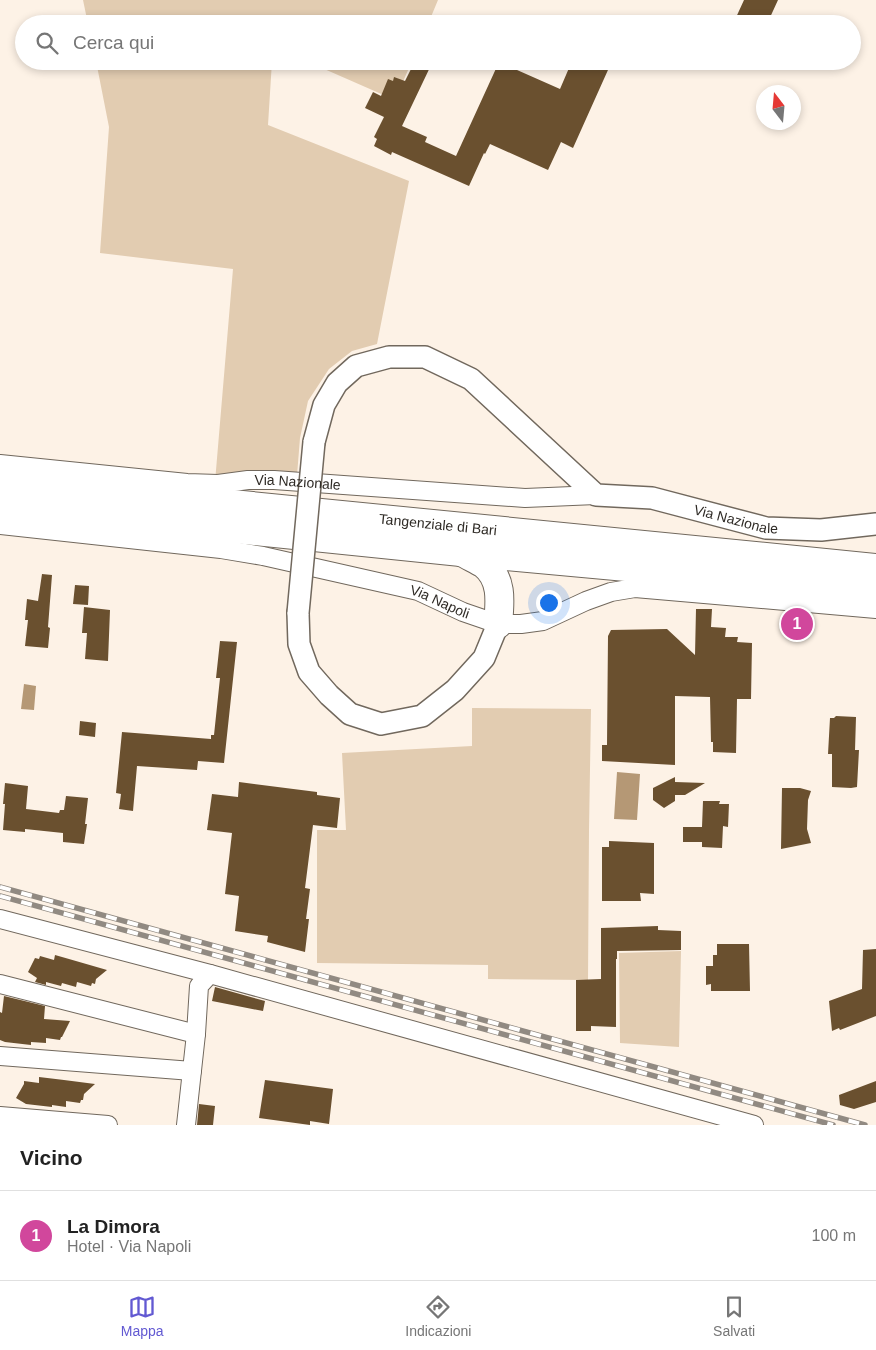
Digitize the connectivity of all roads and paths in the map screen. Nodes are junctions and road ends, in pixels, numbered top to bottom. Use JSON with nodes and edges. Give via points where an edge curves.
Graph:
{"nodes":[{"id":1,"x":0,"y":464,"type":"edge"},
{"id":2,"x":0,"y":481,"type":"edge"},
{"id":3,"x":596,"y":495,"type":"junction"},
{"id":4,"x":0,"y":505,"type":"edge"},
{"id":5,"x":876,"y":524,"type":"edge"},
{"id":6,"x":0,"y":525,"type":"edge"},
{"id":7,"x":461,"y":552,"type":"junction"},
{"id":8,"x":553,"y":560,"type":"junction"},
{"id":9,"x":873,"y":572,"type":"edge"},
{"id":10,"x":500,"y":594,"type":"junction"},
{"id":11,"x":876,"y":609,"type":"edge"},
{"id":12,"x":498,"y":624,"type":"junction"},
{"id":13,"x":0,"y":919,"type":"edge"},
{"id":14,"x":210,"y":974,"type":"junction"},
{"id":15,"x":0,"y":984,"type":"edge"},
{"id":16,"x":196,"y":1034,"type":"junction"},
{"id":17,"x":0,"y":1056,"type":"edge"},
{"id":18,"x":192,"y":1071,"type":"junction"},
{"id":19,"x":0,"y":1116,"type":"edge"},
{"id":20,"x":108,"y":1125,"type":"edge"},
{"id":21,"x":186,"y":1125,"type":"edge"},
{"id":22,"x":754,"y":1125,"type":"edge"}],
"edges":[{"from":1,"to":3,"type":"street","name":"Via Nazionale","via":[[218,484],[274,480],[525,498]]},
{"from":2,"to":9,"type":"highway","name":"Tangenziale di Bari"},
{"from":3,"to":5,"type":"street","name":"Via Nazionale","via":[[652,498],[766,528],[820,530]]},
{"from":3,"to":12,"type":"street","bridge":true,"via":[[471,379],[425,357],[389,357],[356,366],[337,383],[324,405],[314,442],[298,613],[299,644],[309,672],[350,714],[381,724],[422,716],[456,690],[484,658]]},
{"from":4,"to":7,"type":"highway","name":"Tangenziale di Bari"},
{"from":6,"to":12,"type":"street","name":"Via Napoli","via":[[263,556],[418,591]]},
{"from":7,"to":8,"type":"highway","name":"Tangenziale di Bari"},
{"from":7,"to":10,"type":"highway","via":[[485,565],[496,578]]},
{"from":8,"to":9,"type":"highway","name":"Tangenziale di Bari"},
{"from":8,"to":10,"type":"highway","via":[[522,568],[509,578]]},
{"from":10,"to":12,"type":"highway"},
{"from":11,"to":12,"type":"street","name":"Via Napoli","via":[[636,588],[611,592],[543,621]]},
{"from":13,"to":14,"type":"street"},
{"from":14,"to":16,"type":"street","via":[[199,986]]},
{"from":14,"to":22,"type":"street"},
{"from":15,"to":16,"type":"street"},
{"from":16,"to":18,"type":"street"},
{"from":17,"to":18,"type":"street"},
{"from":18,"to":21,"type":"street"},
{"from":19,"to":20,"type":"street"}]}
